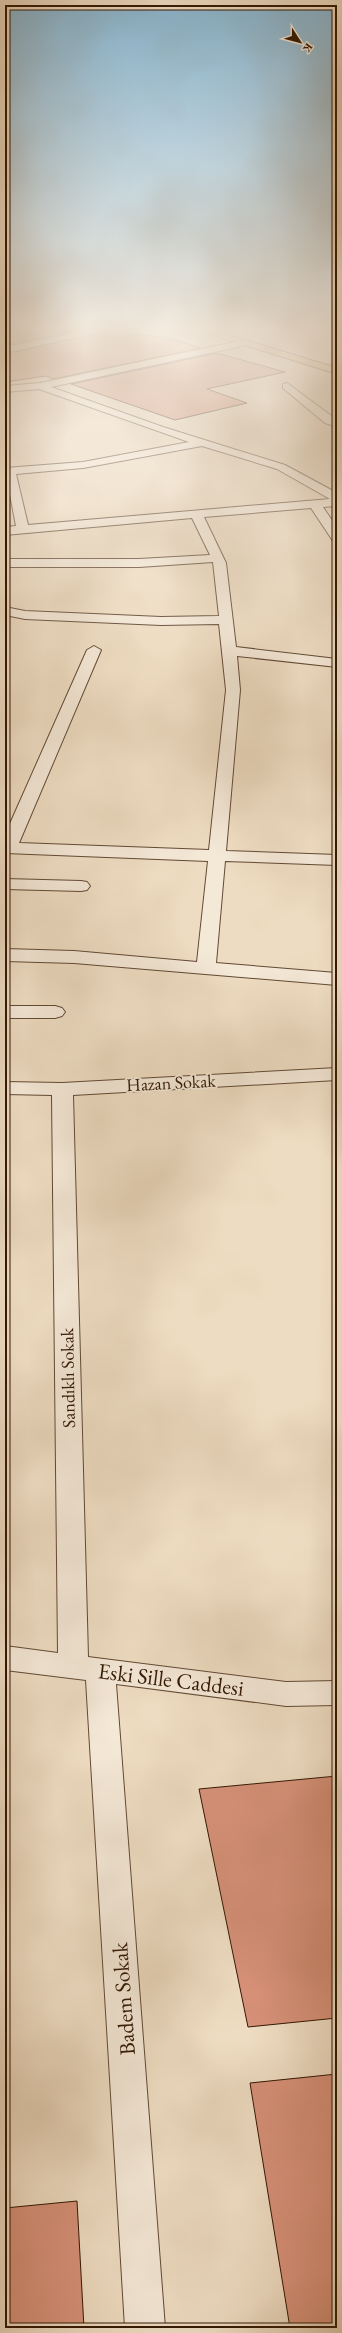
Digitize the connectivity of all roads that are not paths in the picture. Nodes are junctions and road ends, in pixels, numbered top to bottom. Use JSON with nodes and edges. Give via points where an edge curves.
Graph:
{"nodes":[{"id":1,"x":193,"y":440,"type":"edge"},
{"id":2,"x":203,"y":443,"type":"junction"},
{"id":3,"x":8,"y":471,"type":"edge"},
{"id":4,"x":337,"y":498,"type":"edge"},
{"id":5,"x":337,"y":502,"type":"edge"},
{"id":6,"x":315,"y":504,"type":"junction"},
{"id":7,"x":196,"y":514,"type":"junction"},
{"id":8,"x":22,"y":529,"type":"junction"},
{"id":9,"x":5,"y":530,"type":"edge"},
{"id":10,"x":337,"y":538,"type":"edge"},
{"id":11,"x":218,"y":558,"type":"junction"},
{"id":12,"x":5,"y":563,"type":"edge"},
{"id":13,"x":5,"y":611,"type":"edge"},
{"id":14,"x":227,"y":620,"type":"junction"},
{"id":15,"x":94,"y":650,"type":"dead end"},
{"id":16,"x":229,"y":651,"type":"junction"},
{"id":17,"x":337,"y":662,"type":"edge"},
{"id":18,"x":7,"y":848,"type":"edge"},
{"id":19,"x":218,"y":854,"type":"junction"},
{"id":20,"x":337,"y":860,"type":"edge"},
{"id":21,"x":5,"y":884,"type":"edge"},
{"id":22,"x":81,"y":886,"type":"dead end"},
{"id":23,"x":5,"y":956,"type":"edge"},
{"id":24,"x":206,"y":968,"type":"junction"},
{"id":25,"x":337,"y":979,"type":"edge"},
{"id":26,"x":5,"y":1012,"type":"edge"},
{"id":27,"x":55,"y":1012,"type":"dead end"},
{"id":28,"x":337,"y":1074,"type":"edge"},
{"id":29,"x":5,"y":1088,"type":"edge"},
{"id":30,"x":62,"y":1088,"type":"junction"},
{"id":31,"x":5,"y":1658,"type":"edge"},
{"id":32,"x":87,"y":1669,"type":"junction"},
{"id":33,"x":337,"y":1693,"type":"edge"},
{"id":34,"x":145,"y":2328,"type":"edge"}],
"edges":[{"from":1,"to":2,"type":"street"},
{"from":2,"to":3,"type":"street","via":[[83,465]]},
{"from":2,"to":4,"type":"street","via":[[281,467]]},
{"from":3,"to":8,"type":"street"},
{"from":5,"to":6,"type":"street"},
{"from":6,"to":7,"type":"street"},
{"from":6,"to":10,"type":"street"},
{"from":7,"to":8,"type":"street"},
{"from":7,"to":11,"type":"street"},
{"from":8,"to":9,"type":"street"},
{"from":11,"to":12,"type":"street","via":[[139,563]]},
{"from":11,"to":14,"type":"street"},
{"from":13,"to":14,"type":"street","via":[[25,615],[161,622]]},
{"from":14,"to":16,"type":"street"},
{"from":15,"to":18,"type":"street"},
{"from":16,"to":17,"type":"street"},
{"from":16,"to":19,"type":"street","via":[[233,690]]},
{"from":18,"to":19,"type":"street"},
{"from":19,"to":20,"type":"street"},
{"from":19,"to":24,"type":"street"},
{"from":21,"to":22,"type":"street"},
{"from":23,"to":24,"type":"street","via":[[74,957]]},
{"from":24,"to":25,"type":"street"},
{"from":26,"to":27,"type":"street"},
{"from":28,"to":30,"type":"street","name":"Hazan Sokak"},
{"from":29,"to":30,"type":"street","name":"Hazan Sokak"},
{"from":30,"to":32,"type":"street","name":"Sandıklı Sokak"},
{"from":31,"to":32,"type":"street","name":"Eski Sille Caddesi"},
{"from":32,"to":33,"type":"street","name":"Eski Sille Caddesi","via":[[286,1694]]},
{"from":32,"to":34,"type":"street","name":"Badem Sokak"}]}
